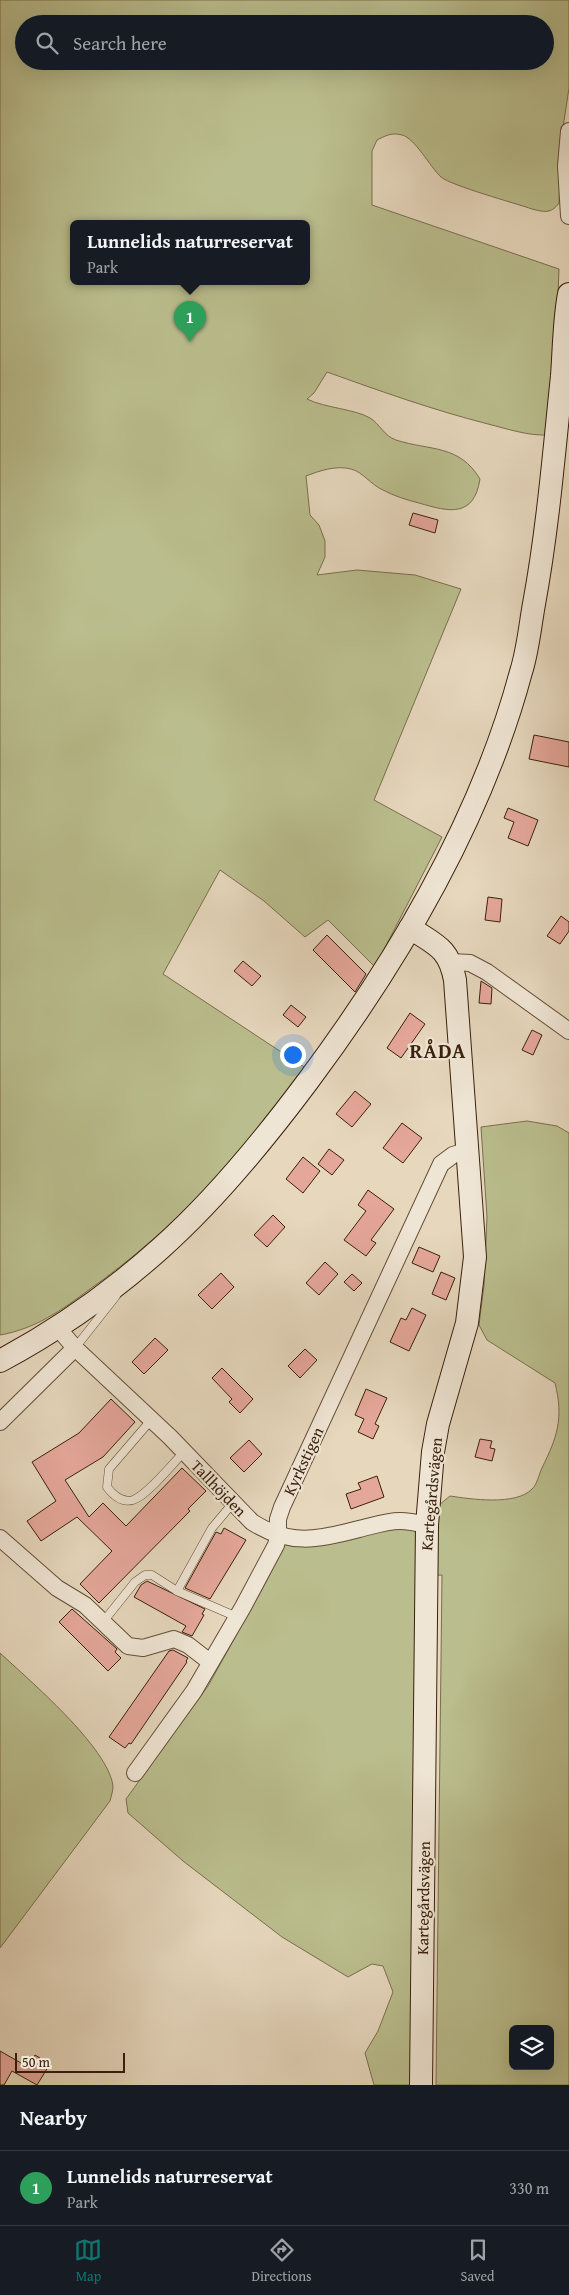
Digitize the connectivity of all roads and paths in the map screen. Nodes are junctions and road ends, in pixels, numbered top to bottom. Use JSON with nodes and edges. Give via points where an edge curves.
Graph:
{"nodes":[{"id":1,"x":569,"y":134,"type":"edge"},
{"id":2,"x":569,"y":216,"type":"edge"},
{"id":3,"x":569,"y":294,"type":"edge"},
{"id":4,"x":410,"y":928,"type":"junction"},
{"id":5,"x":452,"y":962,"type":"junction"},
{"id":6,"x":569,"y":1031,"type":"edge"},
{"id":7,"x":468,"y":1150,"type":"junction"},
{"id":8,"x":120,"y":1283,"type":"junction"},
{"id":9,"x":58,"y":1328,"type":"junction"},
{"id":10,"x":75,"y":1348,"type":"junction"},
{"id":11,"x":0,"y":1361,"type":"edge"},
{"id":12,"x":152,"y":1419,"type":"junction"},
{"id":13,"x":0,"y":1422,"type":"edge"},
{"id":14,"x":184,"y":1452,"type":"junction"},
{"id":15,"x":233,"y":1502,"type":"junction"},
{"id":16,"x":427,"y":1525,"type":"junction"},
{"id":17,"x":278,"y":1536,"type":"junction"},
{"id":18,"x":0,"y":1538,"type":"edge"},
{"id":19,"x":177,"y":1591,"type":"junction"},
{"id":20,"x":237,"y":1617,"type":"junction"},
{"id":21,"x":102,"y":1622,"type":"junction"},
{"id":22,"x":210,"y":1662,"type":"junction"},
{"id":23,"x":135,"y":1773,"type":"dead end"},
{"id":24,"x":421,"y":2085,"type":"edge"}],
"edges":[{"from":1,"to":2,"type":"street","via":[[566,166]]},
{"from":3,"to":4,"type":"street","via":[[546,528],[522,670],[500,739],[471,809]]},
{"from":4,"to":5,"type":"street","via":[[437,946]]},
{"from":4,"to":8,"type":"street","via":[[353,1019],[251,1154],[186,1225]]},
{"from":5,"to":6,"type":"street","via":[[470,962],[487,972]]},
{"from":5,"to":7,"type":"street","name":"Kartegårdsvägen"},
{"from":7,"to":16,"type":"street","name":"Kartegårdsvägen","via":[[475,1257],[472,1295],[432,1452]]},
{"from":7,"to":17,"type":"street","name":"Kyrkstigen","via":[[441,1164],[282,1507]]},
{"from":8,"to":9,"type":"street"},
{"from":8,"to":10,"type":"lane","via":[[120,1290],[110,1306]]},
{"from":9,"to":10,"type":"street","name":"Tallhöjden"},
{"from":9,"to":11,"type":"street"},
{"from":10,"to":12,"type":"street","name":"Tallhöjden"},
{"from":10,"to":13,"type":"street"},
{"from":12,"to":14,"type":"street","name":"Tallhöjden"},
{"from":12,"to":14,"type":"lane","via":[[109,1469],[107,1487],[113,1494],[122,1500],[133,1500]]},
{"from":14,"to":15,"type":"street","name":"Tallhöjden"},
{"from":15,"to":17,"type":"street","name":"Tallhöjden","via":[[252,1522]]},
{"from":15,"to":19,"type":"lane","via":[[212,1528]]},
{"from":16,"to":17,"type":"street","name":"Tallhöjden","via":[[399,1521],[322,1538]]},
{"from":16,"to":24,"type":"street","name":"Kartegårdsvägen"},
{"from":17,"to":20,"type":"street","name":"Kyrkstigen"},
{"from":18,"to":21,"type":"street"},
{"from":19,"to":20,"type":"lane"},
{"from":19,"to":21,"type":"lane","via":[[145,1574]]},
{"from":20,"to":22,"type":"street","name":"Kyrkstigen"},
{"from":21,"to":22,"type":"street","via":[[128,1646],[143,1648],[174,1639]]},
{"from":22,"to":23,"type":"street","name":"Kyrkstigen","via":[[173,1722]]}]}
